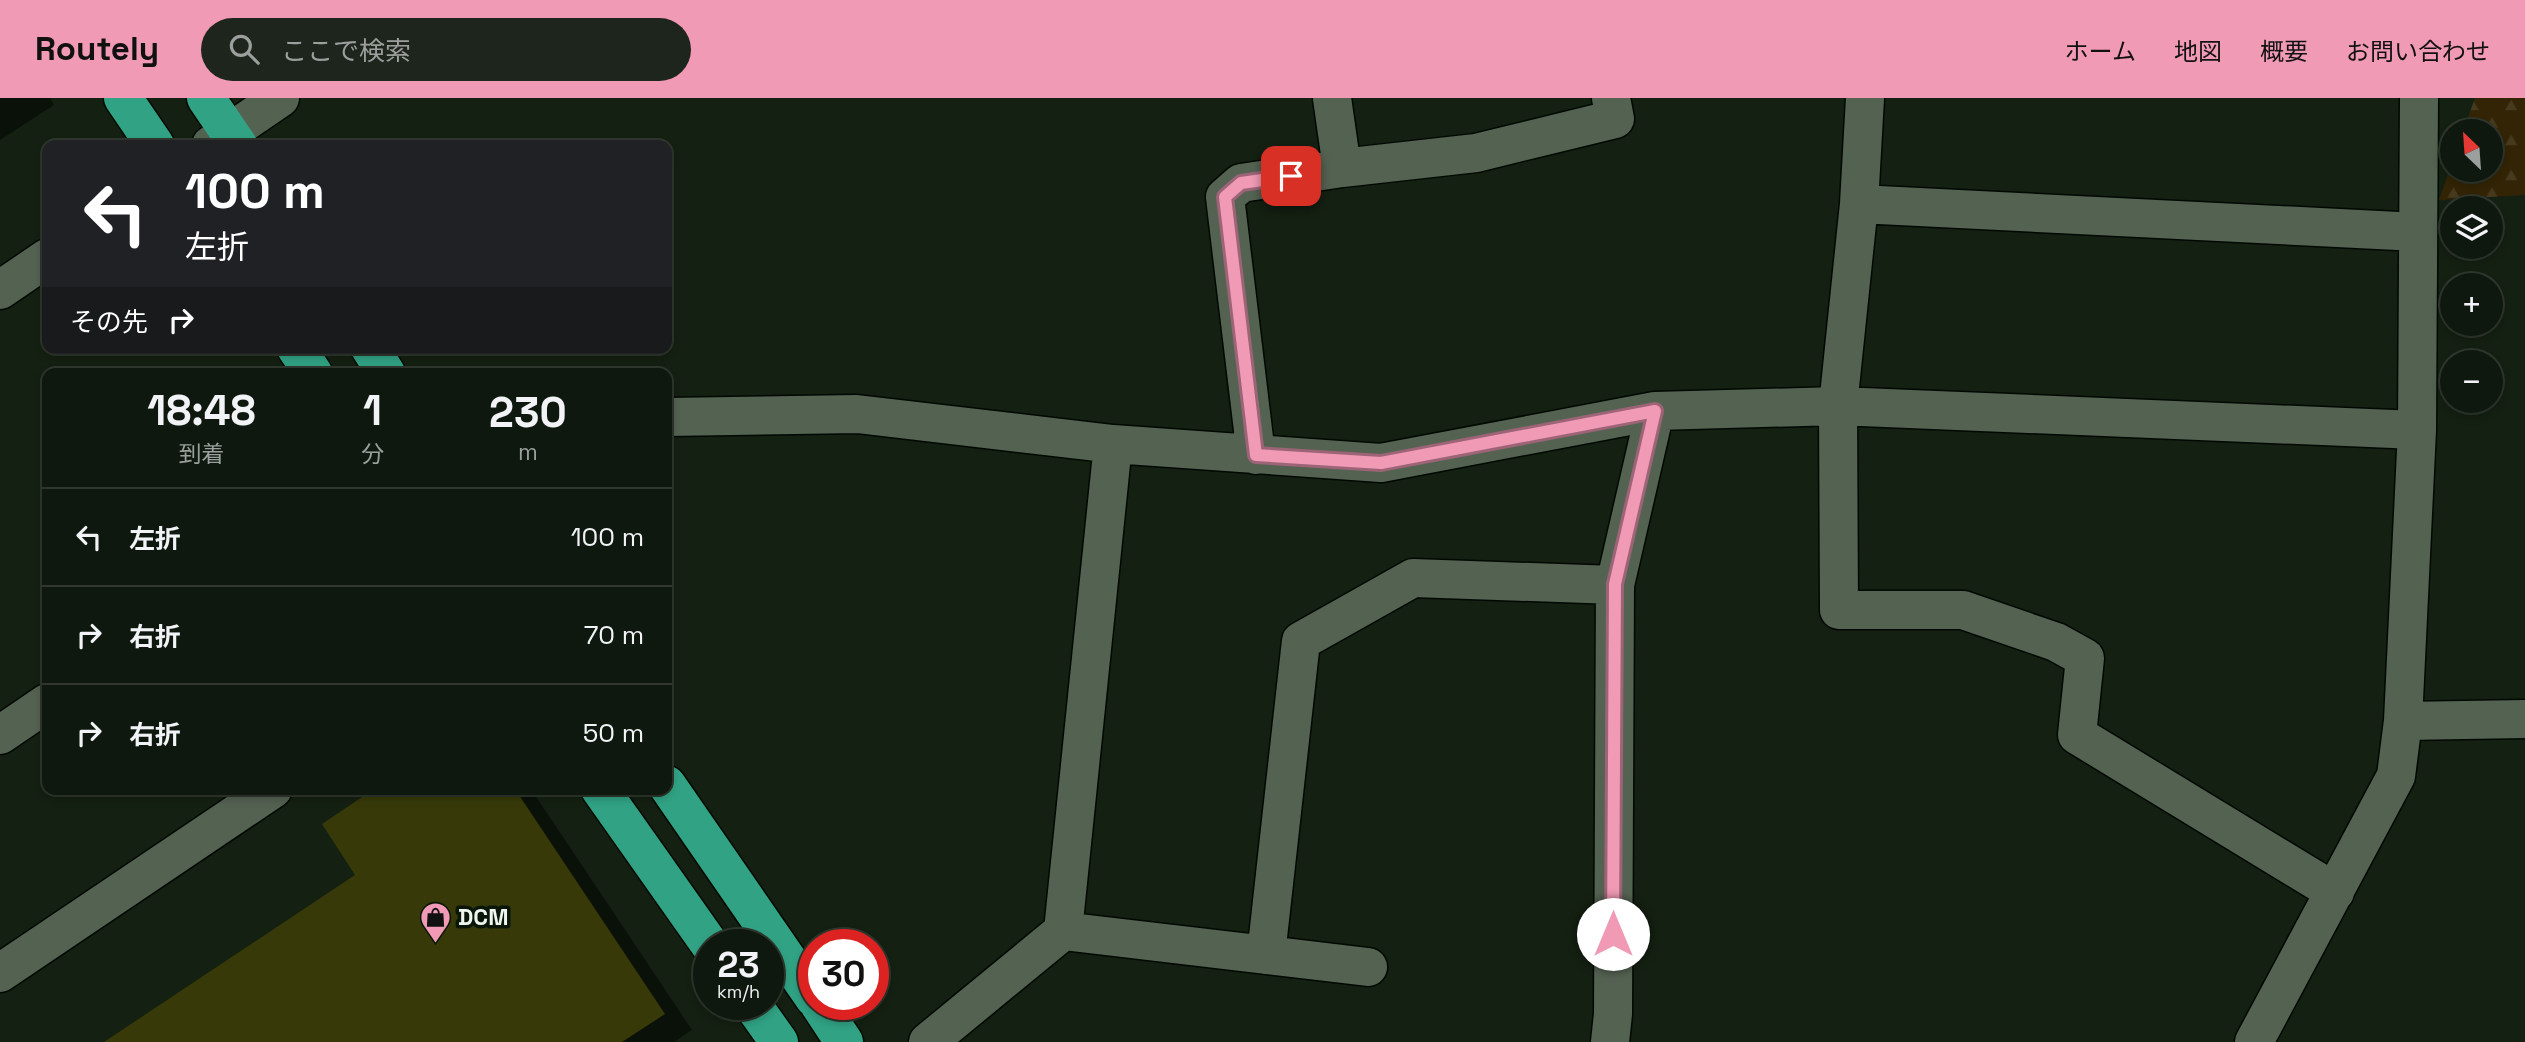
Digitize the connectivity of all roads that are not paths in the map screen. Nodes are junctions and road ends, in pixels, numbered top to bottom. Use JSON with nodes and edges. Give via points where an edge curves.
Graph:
{"nodes":[{"id":1,"x":123,"y":98,"type":"edge"},
{"id":2,"x":206,"y":98,"type":"edge"},
{"id":3,"x":280,"y":98,"type":"edge"},
{"id":4,"x":1332,"y":98,"type":"edge"},
{"id":5,"x":1611,"y":98,"type":"edge"},
{"id":6,"x":1865,"y":98,"type":"edge"},
{"id":7,"x":2420,"y":98,"type":"edge"},
{"id":8,"x":152,"y":140,"type":"edge"},
{"id":9,"x":226,"y":140,"type":"edge"},
{"id":10,"x":227,"y":140,"type":"edge"},
{"id":11,"x":1342,"y":169,"type":"junction"},
{"id":12,"x":1859,"y":204,"type":"junction"},
{"id":13,"x":2418,"y":232,"type":"junction"},
{"id":14,"x":42,"y":261,"type":"edge"},
{"id":15,"x":0,"y":290,"type":"edge"},
{"id":16,"x":1838,"y":406,"type":"junction"},
{"id":17,"x":1655,"y":411,"type":"junction"},
{"id":18,"x":672,"y":417,"type":"edge"},
{"id":19,"x":2417,"y":430,"type":"junction"},
{"id":20,"x":1113,"y":444,"type":"junction"},
{"id":21,"x":1256,"y":455,"type":"junction"},
{"id":22,"x":1615,"y":584,"type":"junction"},
{"id":23,"x":42,"y":706,"type":"edge"},
{"id":24,"x":2525,"y":719,"type":"edge"},
{"id":25,"x":2403,"y":721,"type":"junction"},
{"id":26,"x":0,"y":735,"type":"edge"},
{"id":27,"x":672,"y":792,"type":"edge"},
{"id":28,"x":264,"y":795,"type":"edge"},
{"id":29,"x":604,"y":795,"type":"edge"},
{"id":30,"x":2335,"y":892,"type":"junction"},
{"id":31,"x":699,"y":929,"type":"edge"},
{"id":32,"x":1063,"y":931,"type":"junction"},
{"id":33,"x":1266,"y":955,"type":"junction"},
{"id":34,"x":1368,"y":967,"type":"dead end"},
{"id":35,"x":0,"y":973,"type":"edge"},
{"id":36,"x":798,"y":975,"type":"edge"},
{"id":37,"x":763,"y":1020,"type":"edge"},
{"id":38,"x":829,"y":1020,"type":"edge"},
{"id":39,"x":779,"y":1042,"type":"edge"},
{"id":40,"x":845,"y":1042,"type":"edge"},
{"id":41,"x":928,"y":1042,"type":"edge"},
{"id":42,"x":1610,"y":1042,"type":"edge"},
{"id":43,"x":2254,"y":1042,"type":"edge"}],
"edges":[{"from":1,"to":8,"type":"highway"},
{"from":2,"to":9,"type":"highway"},
{"from":3,"to":10,"type":"street"},
{"from":4,"to":11,"type":"street"},
{"from":5,"to":11,"type":"street","via":[[1615,119],[1476,153]]},
{"from":6,"to":12,"type":"street"},
{"from":7,"to":13,"type":"street"},
{"from":11,"to":21,"type":"street","via":[[1241,183],[1225,197]]},
{"from":12,"to":13,"type":"street"},
{"from":12,"to":16,"type":"street"},
{"from":13,"to":19,"type":"street"},
{"from":14,"to":15,"type":"street"},
{"from":16,"to":17,"type":"street"},
{"from":16,"to":19,"type":"street"},
{"from":16,"to":30,"type":"street","via":[[1839,610],[1963,610],[2056,642],[2085,658],[2077,735]]},
{"from":17,"to":21,"type":"street","via":[[1381,463]]},
{"from":17,"to":22,"type":"street"},
{"from":18,"to":20,"type":"street","via":[[857,414]]},
{"from":19,"to":25,"type":"street"},
{"from":20,"to":21,"type":"street"},
{"from":20,"to":32,"type":"street"},
{"from":22,"to":33,"type":"street","via":[[1413,578],[1301,641]]},
{"from":22,"to":42,"type":"street"},
{"from":23,"to":26,"type":"street"},
{"from":24,"to":25,"type":"street"},
{"from":25,"to":30,"type":"street","via":[[2396,776]]},
{"from":27,"to":36,"type":"highway"},
{"from":28,"to":35,"type":"street"},
{"from":29,"to":31,"type":"highway"},
{"from":30,"to":43,"type":"street"},
{"from":32,"to":33,"type":"street"},
{"from":32,"to":41,"type":"street"},
{"from":33,"to":34,"type":"street"},
{"from":37,"to":39,"type":"highway"},
{"from":38,"to":40,"type":"highway"}]}
